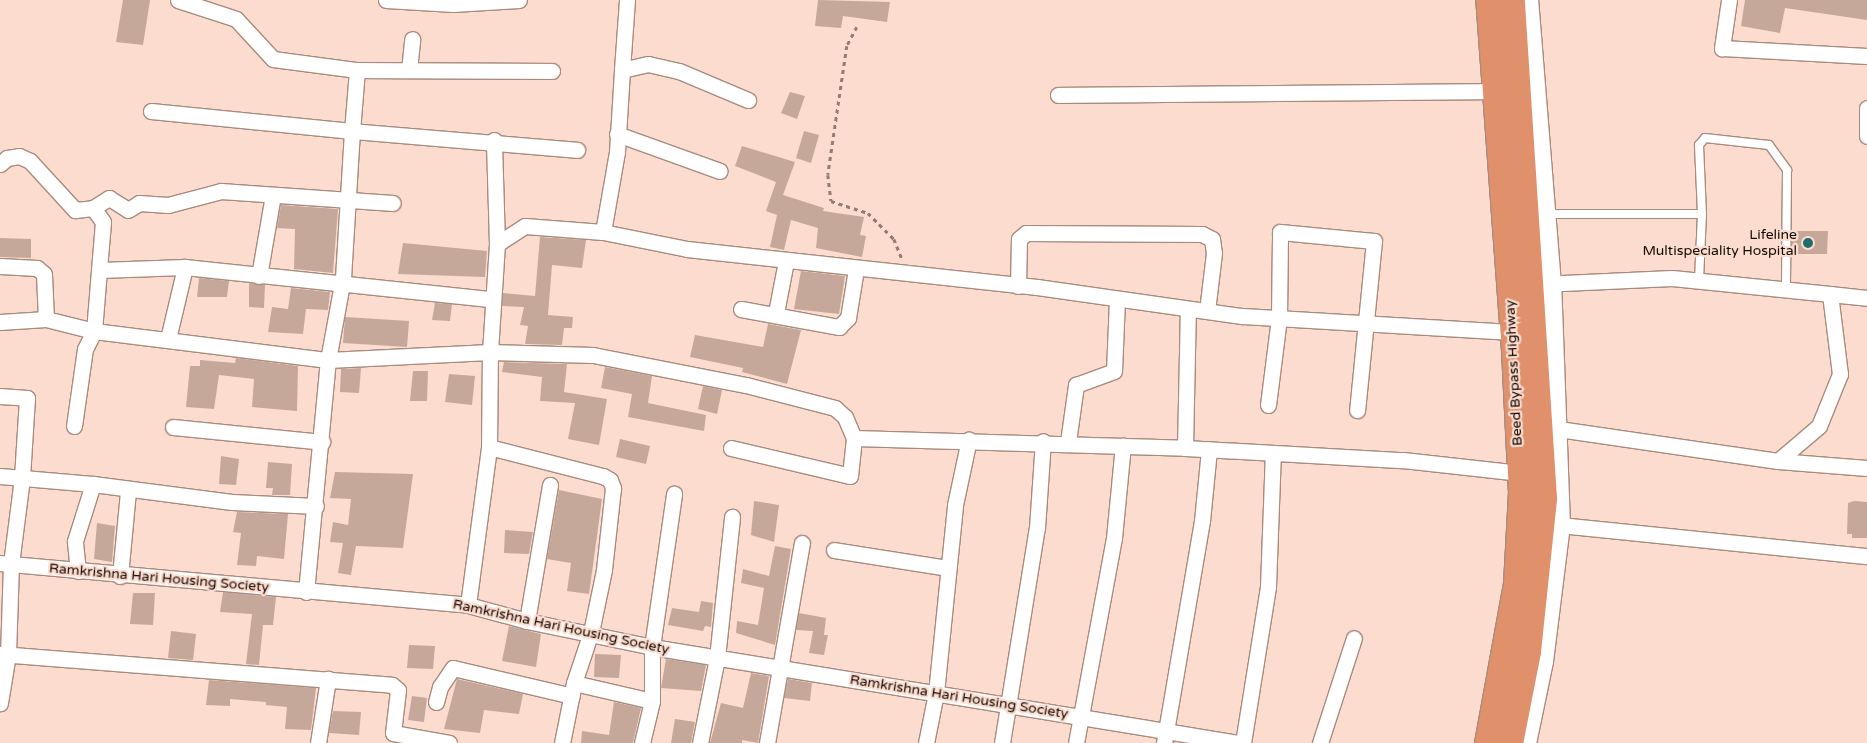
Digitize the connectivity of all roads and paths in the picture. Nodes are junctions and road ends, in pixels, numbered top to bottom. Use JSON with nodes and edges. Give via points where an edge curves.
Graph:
{"nodes":[{"id":1,"x":178,"y":0,"type":"edge"},
{"id":2,"x":386,"y":0,"type":"edge"},
{"id":3,"x":519,"y":0,"type":"edge"},
{"id":4,"x":628,"y":0,"type":"edge"},
{"id":5,"x":1477,"y":0,"type":"edge"},
{"id":6,"x":1488,"y":0,"type":"edge"},
{"id":7,"x":1512,"y":0,"type":"edge"},
{"id":8,"x":1528,"y":0,"type":"edge"},
{"id":9,"x":1729,"y":0,"type":"edge"},
{"id":10,"x":857,"y":27,"type":"dead end"},
{"id":11,"x":412,"y":39,"type":"dead end"},
{"id":12,"x":1867,"y":56,"type":"edge"},
{"id":13,"x":357,"y":70,"type":"junction"},
{"id":14,"x":409,"y":70,"type":"junction"},
{"id":15,"x":622,"y":70,"type":"junction"},
{"id":16,"x":552,"y":71,"type":"dead end"},
{"id":17,"x":1489,"y":91,"type":"junction"},
{"id":18,"x":1058,"y":95,"type":"dead end"},
{"id":19,"x":748,"y":100,"type":"dead end"},
{"id":20,"x":1867,"y":108,"type":"edge"},
{"id":21,"x":151,"y":111,"type":"dead end"},
{"id":22,"x":352,"y":131,"type":"junction"},
{"id":23,"x":617,"y":134,"type":"junction"},
{"id":24,"x":1867,"y":136,"type":"edge"},
{"id":25,"x":494,"y":140,"type":"junction"},
{"id":26,"x":577,"y":150,"type":"dead end"},
{"id":27,"x":0,"y":164,"type":"edge"},
{"id":28,"x":720,"y":171,"type":"dead end"},
{"id":29,"x":273,"y":196,"type":"junction"},
{"id":30,"x":348,"y":199,"type":"junction"},
{"id":31,"x":393,"y":203,"type":"dead end"},
{"id":32,"x":93,"y":208,"type":"junction"},
{"id":33,"x":1536,"y":214,"type":"junction"},
{"id":34,"x":1702,"y":214,"type":"junction"},
{"id":35,"x":603,"y":232,"type":"junction"},
{"id":36,"x":497,"y":244,"type":"junction"},
{"id":37,"x":786,"y":261,"type":"junction"},
{"id":38,"x":0,"y":266,"type":"edge"},
{"id":39,"x":185,"y":267,"type":"junction"},
{"id":40,"x":856,"y":269,"type":"junction"},
{"id":41,"x":98,"y":270,"type":"junction"},
{"id":42,"x":908,"y":274,"type":"junction"},
{"id":43,"x":259,"y":276,"type":"junction"},
{"id":44,"x":1699,"y":280,"type":"junction"},
{"id":45,"x":1542,"y":284,"type":"junction"},
{"id":46,"x":342,"y":285,"type":"junction"},
{"id":47,"x":1018,"y":286,"type":"junction"},
{"id":48,"x":1786,"y":290,"type":"junction"},
{"id":49,"x":1830,"y":294,"type":"junction"},
{"id":50,"x":1117,"y":298,"type":"junction"},
{"id":51,"x":1867,"y":298,"type":"edge"},
{"id":52,"x":491,"y":299,"type":"junction"},
{"id":53,"x":741,"y":309,"type":"dead end"},
{"id":54,"x":1188,"y":309,"type":"junction"},
{"id":55,"x":1207,"y":311,"type":"junction"},
{"id":56,"x":776,"y":313,"type":"junction"},
{"id":57,"x":1278,"y":318,"type":"junction"},
{"id":58,"x":46,"y":319,"type":"junction"},
{"id":59,"x":0,"y":322,"type":"edge"},
{"id":60,"x":1365,"y":324,"type":"junction"},
{"id":61,"x":94,"y":331,"type":"junction"},
{"id":62,"x":1508,"y":331,"type":"junction"},
{"id":63,"x":168,"y":339,"type":"junction"},
{"id":64,"x":490,"y":352,"type":"junction"},
{"id":65,"x":328,"y":360,"type":"junction"},
{"id":66,"x":0,"y":396,"type":"edge"},
{"id":67,"x":1268,"y":405,"type":"dead end"},
{"id":68,"x":1357,"y":410,"type":"dead end"},
{"id":69,"x":74,"y":426,"type":"dead end"},
{"id":70,"x":173,"y":427,"type":"dead end"},
{"id":71,"x":1549,"y":427,"type":"junction"},
{"id":72,"x":854,"y":438,"type":"junction"},
{"id":73,"x":969,"y":439,"type":"junction"},
{"id":74,"x":1044,"y":441,"type":"junction"},
{"id":75,"x":322,"y":442,"type":"junction"},
{"id":76,"x":1068,"y":442,"type":"junction"},
{"id":77,"x":1123,"y":445,"type":"junction"},
{"id":78,"x":489,"y":447,"type":"junction"},
{"id":79,"x":731,"y":448,"type":"dead end"},
{"id":80,"x":1185,"y":448,"type":"junction"},
{"id":81,"x":1209,"y":449,"type":"junction"},
{"id":82,"x":1273,"y":453,"type":"junction"},
{"id":83,"x":1778,"y":461,"type":"junction"},
{"id":84,"x":1867,"y":468,"type":"edge"},
{"id":85,"x":1515,"y":472,"type":"junction"},
{"id":86,"x":0,"y":476,"type":"edge"},
{"id":87,"x":22,"y":478,"type":"junction"},
{"id":88,"x":93,"y":484,"type":"junction"},
{"id":89,"x":550,"y":485,"type":"dead end"},
{"id":90,"x":128,"y":491,"type":"junction"},
{"id":91,"x":674,"y":494,"type":"dead end"},
{"id":92,"x":316,"y":506,"type":"junction"},
{"id":93,"x":732,"y":517,"type":"dead end"},
{"id":94,"x":1551,"y":524,"type":"junction"},
{"id":95,"x":802,"y":543,"type":"dead end"},
{"id":96,"x":834,"y":550,"type":"dead end"},
{"id":97,"x":1867,"y":556,"type":"edge"},
{"id":98,"x":5,"y":563,"type":"edge"},
{"id":99,"x":948,"y":568,"type":"junction"},
{"id":100,"x":78,"y":571,"type":"junction"},
{"id":101,"x":120,"y":576,"type":"junction"},
{"id":102,"x":306,"y":592,"type":"junction"},
{"id":103,"x":468,"y":605,"type":"junction"},
{"id":104,"x":528,"y":621,"type":"junction"},
{"id":105,"x":591,"y":632,"type":"junction"},
{"id":106,"x":1354,"y":638,"type":"dead end"},
{"id":107,"x":652,"y":647,"type":"junction"},
{"id":108,"x":4,"y":654,"type":"edge"},
{"id":109,"x":717,"y":658,"type":"junction"},
{"id":110,"x":778,"y":668,"type":"junction"},
{"id":111,"x":328,"y":679,"type":"junction"},
{"id":112,"x":573,"y":689,"type":"junction"},
{"id":113,"x":936,"y":694,"type":"junction"},
{"id":114,"x":652,"y":701,"type":"junction"},
{"id":115,"x":436,"y":702,"type":"dead end"},
{"id":116,"x":0,"y":703,"type":"edge"},
{"id":117,"x":1007,"y":705,"type":"junction"},
{"id":118,"x":1080,"y":717,"type":"junction"},
{"id":119,"x":1165,"y":737,"type":"edge"},
{"id":120,"x":392,"y":738,"type":"edge"},
{"id":121,"x":318,"y":743,"type":"edge"},
{"id":122,"x":449,"y":743,"type":"edge"},
{"id":123,"x":562,"y":743,"type":"edge"},
{"id":124,"x":642,"y":743,"type":"edge"},
{"id":125,"x":700,"y":743,"type":"edge"},
{"id":126,"x":767,"y":743,"type":"edge"},
{"id":127,"x":926,"y":743,"type":"edge"},
{"id":128,"x":1002,"y":743,"type":"edge"},
{"id":129,"x":1076,"y":743,"type":"edge"},
{"id":130,"x":1239,"y":743,"type":"edge"},
{"id":131,"x":1243,"y":743,"type":"edge"},
{"id":132,"x":1320,"y":743,"type":"edge"},
{"id":133,"x":1478,"y":743,"type":"edge"},
{"id":134,"x":1486,"y":743,"type":"edge"},
{"id":135,"x":1510,"y":743,"type":"edge"},
{"id":136,"x":1526,"y":743,"type":"edge"}],
"edges":[{"from":1,"to":13,"type":"street","via":[[236,19],[273,59]]},
{"from":2,"to":3,"type":"street","via":[[453,4]]},
{"from":4,"to":15,"type":"street"},
{"from":5,"to":17,"type":"street"},
{"from":6,"to":17,"type":"highway","name":"Beed Bypass Highway"},
{"from":7,"to":33,"type":"highway","name":"Beed Bypass Highway"},
{"from":8,"to":33,"type":"street"},
{"from":9,"to":12,"type":"street","via":[[1722,48]]},
{"from":10,"to":42,"type":"path","via":[[847,46],[828,175],[831,201],[868,213],[894,239]]},
{"from":11,"to":14,"type":"street"},
{"from":13,"to":14,"type":"street"},
{"from":13,"to":22,"type":"street"},
{"from":14,"to":16,"type":"street"},
{"from":15,"to":19,"type":"street","via":[[648,64],[679,71]]},
{"from":15,"to":23,"type":"street"},
{"from":17,"to":18,"type":"street"},
{"from":17,"to":62,"type":"highway","name":"Beed Bypass Highway"},
{"from":20,"to":24,"type":"street"},
{"from":21,"to":22,"type":"street"},
{"from":22,"to":25,"type":"street"},
{"from":22,"to":30,"type":"street"},
{"from":23,"to":28,"type":"street"},
{"from":23,"to":35,"type":"street"},
{"from":25,"to":26,"type":"street"},
{"from":25,"to":36,"type":"street"},
{"from":27,"to":32,"type":"street","via":[[7,158],[19,156],[30,161],[75,210]]},
{"from":29,"to":30,"type":"street"},
{"from":29,"to":32,"type":"street","via":[[221,191],[168,205],[139,203],[128,210],[109,198]]},
{"from":29,"to":43,"type":"street"},
{"from":30,"to":31,"type":"street"},
{"from":30,"to":46,"type":"street"},
{"from":32,"to":41,"type":"street","via":[[103,222]]},
{"from":33,"to":34,"type":"lane"},
{"from":33,"to":45,"type":"highway","name":"Beed Bypass Highway"},
{"from":34,"to":44,"type":"lane"},
{"from":34,"to":48,"type":"lane","via":[[1701,142],[1705,138],[1768,146],[1779,155],[1787,170]]},
{"from":35,"to":36,"type":"street","via":[[525,226]]},
{"from":35,"to":37,"type":"street","via":[[687,249]]},
{"from":36,"to":52,"type":"street"},
{"from":37,"to":40,"type":"street"},
{"from":37,"to":56,"type":"street"},
{"from":38,"to":58,"type":"street","via":[[32,267],[44,274]]},
{"from":39,"to":41,"type":"street"},
{"from":39,"to":43,"type":"street"},
{"from":39,"to":63,"type":"street"},
{"from":40,"to":42,"type":"street"},
{"from":40,"to":56,"type":"street","via":[[848,318],[840,327]]},
{"from":41,"to":61,"type":"street"},
{"from":42,"to":47,"type":"street"},
{"from":43,"to":46,"type":"street"},
{"from":44,"to":45,"type":"street","via":[[1672,278]]},
{"from":44,"to":48,"type":"street"},
{"from":45,"to":71,"type":"highway","name":"Beed Bypass Highway"},
{"from":46,"to":52,"type":"street"},
{"from":46,"to":65,"type":"street"},
{"from":47,"to":50,"type":"street"},
{"from":47,"to":55,"type":"street","via":[[1019,239],[1026,232],[1202,234],[1212,239],[1214,253]]},
{"from":48,"to":49,"type":"street"},
{"from":49,"to":51,"type":"street"},
{"from":49,"to":83,"type":"street","via":[[1840,374],[1820,426]]},
{"from":50,"to":54,"type":"street"},
{"from":50,"to":76,"type":"street","via":[[1114,371],[1076,385]]},
{"from":52,"to":64,"type":"street"},
{"from":53,"to":56,"type":"street"},
{"from":54,"to":55,"type":"street"},
{"from":54,"to":80,"type":"street"},
{"from":55,"to":57,"type":"street"},
{"from":57,"to":60,"type":"street"},
{"from":57,"to":60,"type":"street","via":[[1280,232],[1374,241]]},
{"from":57,"to":67,"type":"street"},
{"from":58,"to":59,"type":"street"},
{"from":58,"to":61,"type":"street"},
{"from":60,"to":62,"type":"street"},
{"from":60,"to":68,"type":"street"},
{"from":61,"to":63,"type":"street"},
{"from":61,"to":69,"type":"street","via":[[85,349]]},
{"from":62,"to":85,"type":"highway","name":"Beed Bypass Highway"},
{"from":63,"to":65,"type":"street"},
{"from":64,"to":65,"type":"street"},
{"from":64,"to":72,"type":"street","via":[[593,355],[746,385],[835,408],[845,417]]},
{"from":64,"to":78,"type":"street"},
{"from":65,"to":75,"type":"street"},
{"from":66,"to":87,"type":"street","via":[[27,398]]},
{"from":70,"to":75,"type":"street"},
{"from":71,"to":83,"type":"street"},
{"from":71,"to":94,"type":"highway","name":"Beed Bypass Highway","via":[[1544,498]]},
{"from":72,"to":73,"type":"street"},
{"from":72,"to":79,"type":"street","via":[[850,476]]},
{"from":73,"to":74,"type":"street"},
{"from":73,"to":99,"type":"street","via":[[955,505]]},
{"from":74,"to":76,"type":"street"},
{"from":74,"to":117,"type":"street","via":[[1037,528]]},
{"from":75,"to":92,"type":"street"},
{"from":76,"to":77,"type":"street"},
{"from":77,"to":80,"type":"street"},
{"from":77,"to":118,"type":"street","via":[[1114,538]]},
{"from":78,"to":103,"type":"street"},
{"from":78,"to":105,"type":"street","via":[[610,480],[612,500],[605,562]]},
{"from":80,"to":81,"type":"street"},
{"from":81,"to":82,"type":"street"},
{"from":81,"to":119,"type":"street","via":[[1202,521]]},
{"from":82,"to":85,"type":"street","via":[[1403,460]]},
{"from":82,"to":131,"type":"street","via":[[1268,587]]},
{"from":83,"to":84,"type":"street"},
{"from":85,"to":133,"type":"street","via":[[1507,572]]},
{"from":85,"to":134,"type":"highway","name":"Beed Bypass Highway","via":[[1516,584]]},
{"from":86,"to":87,"type":"street"},
{"from":87,"to":88,"type":"street"},
{"from":87,"to":98,"type":"street"},
{"from":88,"to":90,"type":"street"},
{"from":88,"to":100,"type":"street","via":[[75,541]]},
{"from":89,"to":104,"type":"street"},
{"from":90,"to":92,"type":"street","via":[[232,502]]},
{"from":90,"to":101,"type":"street"},
{"from":91,"to":107,"type":"street"},
{"from":92,"to":102,"type":"street"},
{"from":93,"to":109,"type":"street"},
{"from":94,"to":97,"type":"street"},
{"from":94,"to":135,"type":"highway","name":"Beed Bypass Highway"},
{"from":94,"to":136,"type":"street","via":[[1543,661]]},
{"from":95,"to":110,"type":"street"},
{"from":96,"to":99,"type":"street"},
{"from":98,"to":100,"type":"street","name":"Ramkrishna Hari Housing Society"},
{"from":98,"to":108,"type":"street"},
{"from":99,"to":113,"type":"street"},
{"from":100,"to":101,"type":"street","name":"Ramkrishna Hari Housing Society"},
{"from":101,"to":102,"type":"street","name":"Ramkrishna Hari Housing Society"},
{"from":102,"to":103,"type":"street","name":"Ramkrishna Hari Housing Society"},
{"from":103,"to":104,"type":"street","name":"Ramkrishna Hari Housing Society"},
{"from":104,"to":105,"type":"street","name":"Ramkrishna Hari Housing Society"},
{"from":105,"to":107,"type":"street","name":"Ramkrishna Hari Housing Society"},
{"from":105,"to":112,"type":"street"},
{"from":106,"to":132,"type":"street"},
{"from":107,"to":109,"type":"street","name":"Ramkrishna Hari Housing Society"},
{"from":107,"to":114,"type":"street"},
{"from":108,"to":111,"type":"street"},
{"from":108,"to":116,"type":"street"},
{"from":109,"to":110,"type":"street","name":"Ramkrishna Hari Housing Society"},
{"from":109,"to":125,"type":"street"},
{"from":110,"to":113,"type":"street","name":"Ramkrishna Hari Housing Society"},
{"from":110,"to":126,"type":"street"},
{"from":111,"to":120,"type":"street","via":[[396,686]]},
{"from":111,"to":121,"type":"street"},
{"from":112,"to":114,"type":"street"},
{"from":112,"to":115,"type":"street","via":[[453,668],[440,687]]},
{"from":112,"to":123,"type":"street"},
{"from":113,"to":117,"type":"street","name":"Ramkrishna Hari Housing Society"},
{"from":113,"to":127,"type":"street"},
{"from":114,"to":124,"type":"street"},
{"from":117,"to":118,"type":"street","name":"Ramkrishna Hari Housing Society"},
{"from":117,"to":128,"type":"street"},
{"from":118,"to":119,"type":"street","name":"Ramkrishna Hari Housing Society"},
{"from":118,"to":129,"type":"street"},
{"from":119,"to":130,"type":"street","name":"Ramkrishna Hari Housing Society"},
{"from":120,"to":122,"type":"street"}]}
